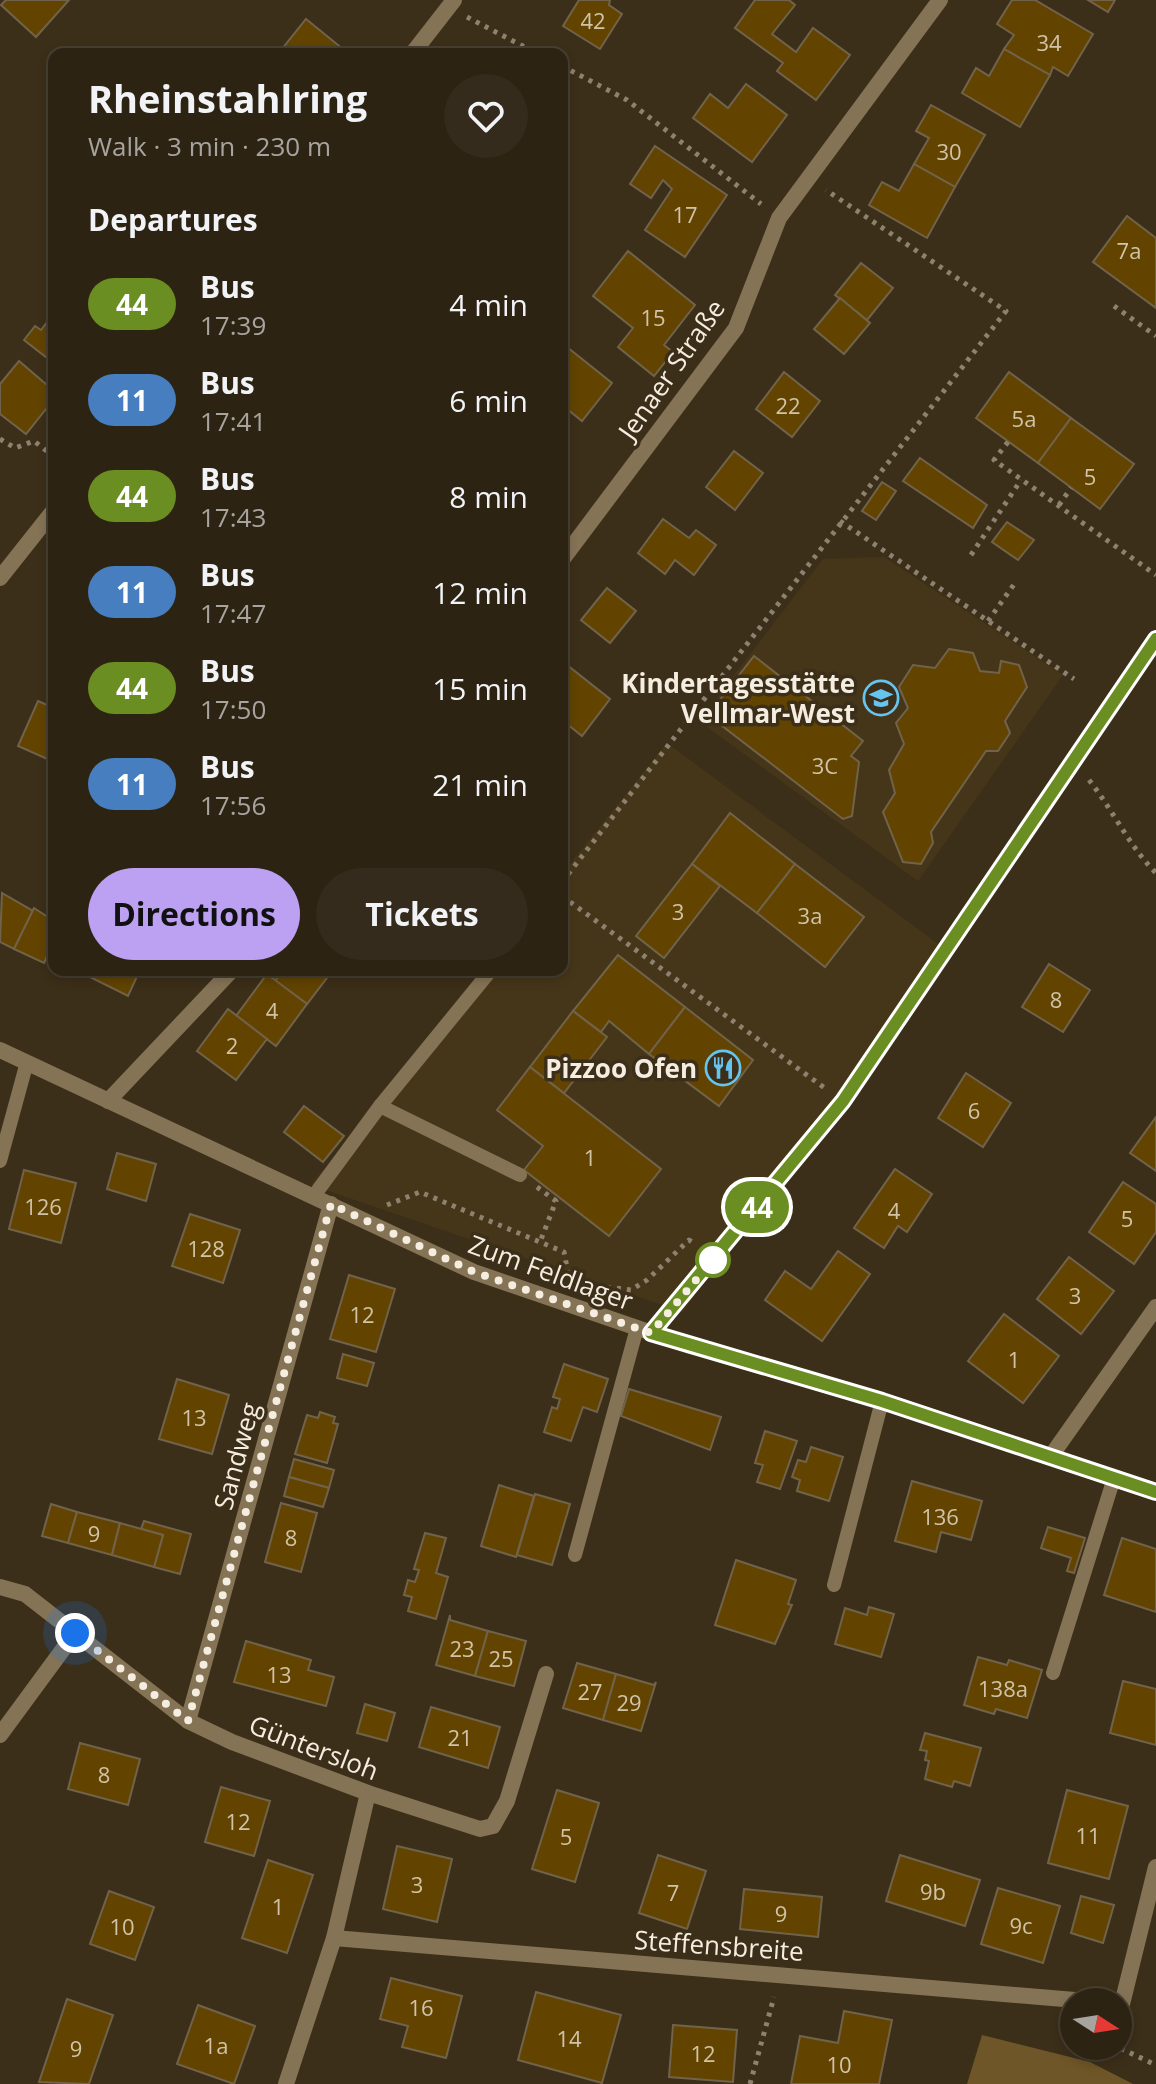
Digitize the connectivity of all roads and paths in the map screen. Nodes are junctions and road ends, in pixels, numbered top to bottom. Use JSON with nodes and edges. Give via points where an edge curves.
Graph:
{"nodes":[{"id":1,"x":940,"y":0,"type":"edge"},
{"id":2,"x":451,"y":4,"type":"edge"},
{"id":3,"x":417,"y":48,"type":"edge"},
{"id":4,"x":528,"y":48,"type":"edge"},
{"id":5,"x":568,"y":69,"type":"edge"},
{"id":6,"x":809,"y":178,"type":"junction"},
{"id":7,"x":779,"y":218,"type":"junction"},
{"id":8,"x":1114,"y":306,"type":"dead end"},
{"id":9,"x":1156,"y":336,"type":"edge"},
{"id":10,"x":0,"y":439,"type":"edge"},
{"id":11,"x":1008,"y":442,"type":"dead end"},
{"id":12,"x":48,"y":452,"type":"edge"},
{"id":13,"x":1021,"y":480,"type":"junction"},
{"id":14,"x":1071,"y":488,"type":"dead end"},
{"id":15,"x":1059,"y":505,"type":"junction"},
{"id":16,"x":48,"y":518,"type":"edge"},
{"id":17,"x":840,"y":521,"type":"junction"},
{"id":18,"x":568,"y":552,"type":"edge"},
{"id":19,"x":971,"y":555,"type":"dead end"},
{"id":20,"x":1156,"y":575,"type":"edge"},
{"id":21,"x":0,"y":578,"type":"edge"},
{"id":22,"x":1015,"y":583,"type":"dead end"},
{"id":23,"x":988,"y":621,"type":"junction"},
{"id":24,"x":1156,"y":639,"type":"edge"},
{"id":25,"x":1074,"y":679,"type":"dead end"},
{"id":26,"x":1073,"y":761,"type":"junction"},
{"id":27,"x":1156,"y":873,"type":"edge"},
{"id":28,"x":568,"y":874,"type":"edge"},
{"id":29,"x":568,"y":900,"type":"edge"},
{"id":30,"x":226,"y":976,"type":"edge"},
{"id":31,"x":486,"y":976,"type":"edge"},
{"id":32,"x":0,"y":1050,"type":"edge"},
{"id":33,"x":27,"y":1062,"type":"junction"},
{"id":34,"x":108,"y":1101,"type":"junction"},
{"id":35,"x":843,"y":1101,"type":"junction"},
{"id":36,"x":380,"y":1106,"type":"junction"},
{"id":37,"x":0,"y":1161,"type":"edge"},
{"id":38,"x":520,"y":1175,"type":"joint"},
{"id":39,"x":313,"y":1197,"type":"junction"},
{"id":40,"x":376,"y":1203,"type":"dead end"},
{"id":41,"x":331,"y":1204,"type":"junction"},
{"id":42,"x":540,"y":1242,"type":"junction"},
{"id":43,"x":714,"y":1259,"type":"junction"},
{"id":44,"x":579,"y":1282,"type":"dead end"},
{"id":45,"x":589,"y":1285,"type":"dead end"},
{"id":46,"x":1156,"y":1307,"type":"edge"},
{"id":47,"x":644,"y":1331,"type":"junction"},
{"id":48,"x":882,"y":1401,"type":"junction"},
{"id":49,"x":1051,"y":1456,"type":"junction"},
{"id":50,"x":1114,"y":1478,"type":"junction"},
{"id":51,"x":1156,"y":1492,"type":"edge"},
{"id":52,"x":575,"y":1555,"type":"dead end"},
{"id":53,"x":834,"y":1585,"type":"dead end"},
{"id":54,"x":0,"y":1587,"type":"edge"},
{"id":55,"x":75,"y":1633,"type":"junction"},
{"id":56,"x":1053,"y":1673,"type":"dead end"},
{"id":57,"x":546,"y":1674,"type":"dead end"},
{"id":58,"x":188,"y":1721,"type":"junction"},
{"id":59,"x":0,"y":1735,"type":"edge"},
{"id":60,"x":368,"y":1793,"type":"junction"},
{"id":61,"x":1156,"y":1867,"type":"edge"},
{"id":62,"x":334,"y":1938,"type":"junction"},
{"id":63,"x":781,"y":1973,"type":"junction"},
{"id":64,"x":1126,"y":1988,"type":"edge"},
{"id":65,"x":1060,"y":1998,"type":"edge"},
{"id":66,"x":1132,"y":2054,"type":"edge"},
{"id":67,"x":1156,"y":2065,"type":"edge"},
{"id":68,"x":286,"y":2084,"type":"edge"},
{"id":69,"x":750,"y":2084,"type":"edge"}],
"edges":[{"from":1,"to":6,"type":"street","name":"Jenaer Straße"},
{"from":2,"to":3,"type":"street"},
{"from":2,"to":4,"type":"path"},
{"from":5,"to":7,"type":"path","via":[[627,100]]},
{"from":6,"to":7,"type":"street","name":"Jenaer Straße"},
{"from":6,"to":17,"type":"path","via":[[1006,311]]},
{"from":7,"to":18,"type":"street","name":"Jenaer Straße","via":[[736,328]]},
{"from":8,"to":9,"type":"path"},
{"from":10,"to":12,"type":"path","via":[[15,448],[34,441]]},
{"from":11,"to":13,"type":"path","via":[[994,460]]},
{"from":13,"to":15,"type":"path"},
{"from":13,"to":19,"type":"path"},
{"from":14,"to":15,"type":"path"},
{"from":15,"to":20,"type":"path"},
{"from":16,"to":21,"type":"street"},
{"from":17,"to":23,"type":"path"},
{"from":17,"to":28,"type":"path"},
{"from":22,"to":23,"type":"path"},
{"from":23,"to":25,"type":"path"},
{"from":24,"to":26,"type":"street"},
{"from":26,"to":27,"type":"path"},
{"from":26,"to":35,"type":"street"},
{"from":29,"to":35,"type":"path"},
{"from":30,"to":34,"type":"street"},
{"from":31,"to":36,"type":"lane"},
{"from":32,"to":33,"type":"street","name":"Zum Feldlager"},
{"from":33,"to":34,"type":"street","name":"Zum Feldlager"},
{"from":33,"to":37,"type":"lane"},
{"from":34,"to":39,"type":"street","name":"Zum Feldlager"},
{"from":35,"to":43,"type":"street"},
{"from":36,"to":38,"type":"lane"},
{"from":36,"to":39,"type":"lane"},
{"from":38,"to":42,"type":"path","via":[[556,1201]]},
{"from":39,"to":41,"type":"street","name":"Zum Feldlager"},
{"from":40,"to":42,"type":"path","via":[[390,1205],[420,1192]]},
{"from":41,"to":47,"type":"street","name":"Zum Feldlager","via":[[474,1272]]},
{"from":41,"to":58,"type":"street","name":"Sandweg"},
{"from":42,"to":44,"type":"path","via":[[564,1252],[569,1278]]},
{"from":43,"to":45,"type":"path","via":[[689,1240],[631,1290]]},
{"from":43,"to":47,"type":"street"},
{"from":46,"to":49,"type":"street"},
{"from":47,"to":48,"type":"street","name":"Zum Feldlager"},
{"from":47,"to":52,"type":"lane"},
{"from":48,"to":49,"type":"street","name":"Zum Feldlager"},
{"from":48,"to":53,"type":"lane"},
{"from":49,"to":50,"type":"street","name":"Zum Feldlager"},
{"from":50,"to":51,"type":"street","name":"Zum Feldlager"},
{"from":50,"to":56,"type":"lane"},
{"from":54,"to":55,"type":"street","name":"Güntersloh","via":[[25,1594]]},
{"from":55,"to":58,"type":"street","name":"Güntersloh"},
{"from":55,"to":59,"type":"street"},
{"from":57,"to":60,"type":"street","name":"Güntersloh","via":[[507,1801],[493,1826],[464,1826]]},
{"from":58,"to":60,"type":"street","name":"Güntersloh"},
{"from":60,"to":62,"type":"street"},
{"from":61,"to":64,"type":"street"},
{"from":62,"to":63,"type":"street","name":"Steffensbreite"},
{"from":62,"to":68,"type":"street"},
{"from":63,"to":65,"type":"street","name":"Steffensbreite"},
{"from":63,"to":69,"type":"path"},
{"from":66,"to":67,"type":"path"}]}
